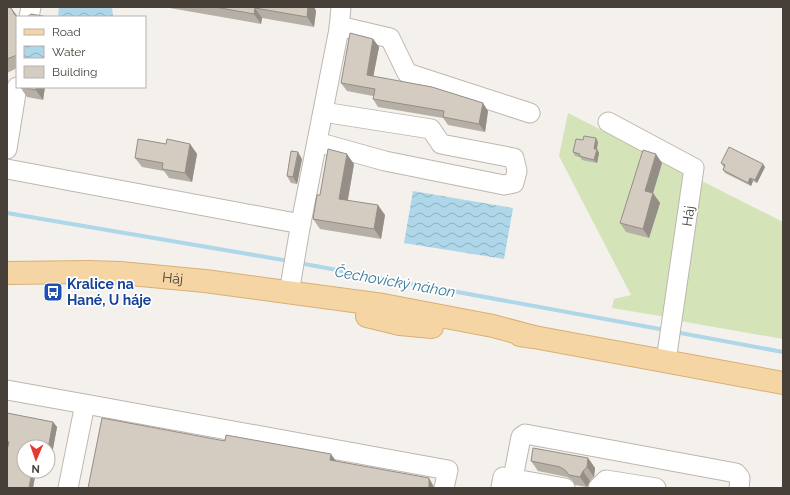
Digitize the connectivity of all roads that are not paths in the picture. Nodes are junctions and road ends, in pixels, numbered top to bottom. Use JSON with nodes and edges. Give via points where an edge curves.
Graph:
{"nodes":[{"id":1,"x":341,"y":7,"type":"edge"},
{"id":2,"x":339,"y":26,"type":"junction"},
{"id":3,"x":17,"y":88,"type":"edge"},
{"id":4,"x":323,"y":112,"type":"junction"},
{"id":5,"x":530,"y":113,"type":"dead end"},
{"id":6,"x":608,"y":122,"type":"dead end"},
{"id":7,"x":317,"y":142,"type":"junction"},
{"id":8,"x":441,"y":144,"type":"junction"},
{"id":9,"x":7,"y":149,"type":"edge"},
{"id":10,"x":7,"y":168,"type":"edge"},
{"id":11,"x":434,"y":171,"type":"junction"},
{"id":12,"x":301,"y":224,"type":"junction"},
{"id":13,"x":7,"y":273,"type":"edge"},
{"id":14,"x":291,"y":282,"type":"junction"},
{"id":15,"x":666,"y":361,"type":"junction"},
{"id":16,"x":783,"y":383,"type":"edge"},
{"id":17,"x":7,"y":390,"type":"edge"},
{"id":18,"x":85,"y":404,"type":"junction"},
{"id":19,"x":507,"y":483,"type":"edge"},
{"id":20,"x":68,"y":488,"type":"edge"},
{"id":21,"x":444,"y":488,"type":"edge"},
{"id":22,"x":565,"y":488,"type":"edge"},
{"id":23,"x":598,"y":488,"type":"edge"},
{"id":24,"x":656,"y":488,"type":"edge"},
{"id":25,"x":739,"y":488,"type":"edge"}],
"edges":[{"from":1,"to":2,"type":"street"},
{"from":2,"to":4,"type":"street"},
{"from":2,"to":5,"type":"street","via":[[390,38],[407,73]]},
{"from":3,"to":9,"type":"street"},
{"from":4,"to":7,"type":"street"},
{"from":4,"to":8,"type":"street","via":[[431,129]]},
{"from":6,"to":15,"type":"street","name":"Háj","via":[[694,168]]},
{"from":7,"to":11,"type":"street","via":[[385,161]]},
{"from":7,"to":12,"type":"street"},
{"from":8,"to":11,"type":"street"},
{"from":8,"to":11,"type":"street","via":[[514,158],[517,171],[514,183],[504,185]]},
{"from":10,"to":12,"type":"street"},
{"from":12,"to":14,"type":"street"},
{"from":13,"to":14,"type":"main road","name":"Háj","via":[[89,272],[205,281]]},
{"from":14,"to":15,"type":"main road","name":"Háj","via":[[328,297],[390,306],[512,330],[534,337]]},
{"from":15,"to":16,"type":"main road","name":"Háj"},
{"from":17,"to":18,"type":"street"},
{"from":18,"to":20,"type":"street"},
{"from":18,"to":21,"type":"street","via":[[448,470]]},
{"from":19,"to":22,"type":"street"},
{"from":19,"to":25,"type":"street","via":[[521,437],[525,434],[736,473],[740,478]]},
{"from":23,"to":24,"type":"street","via":[[606,480]]}]}
